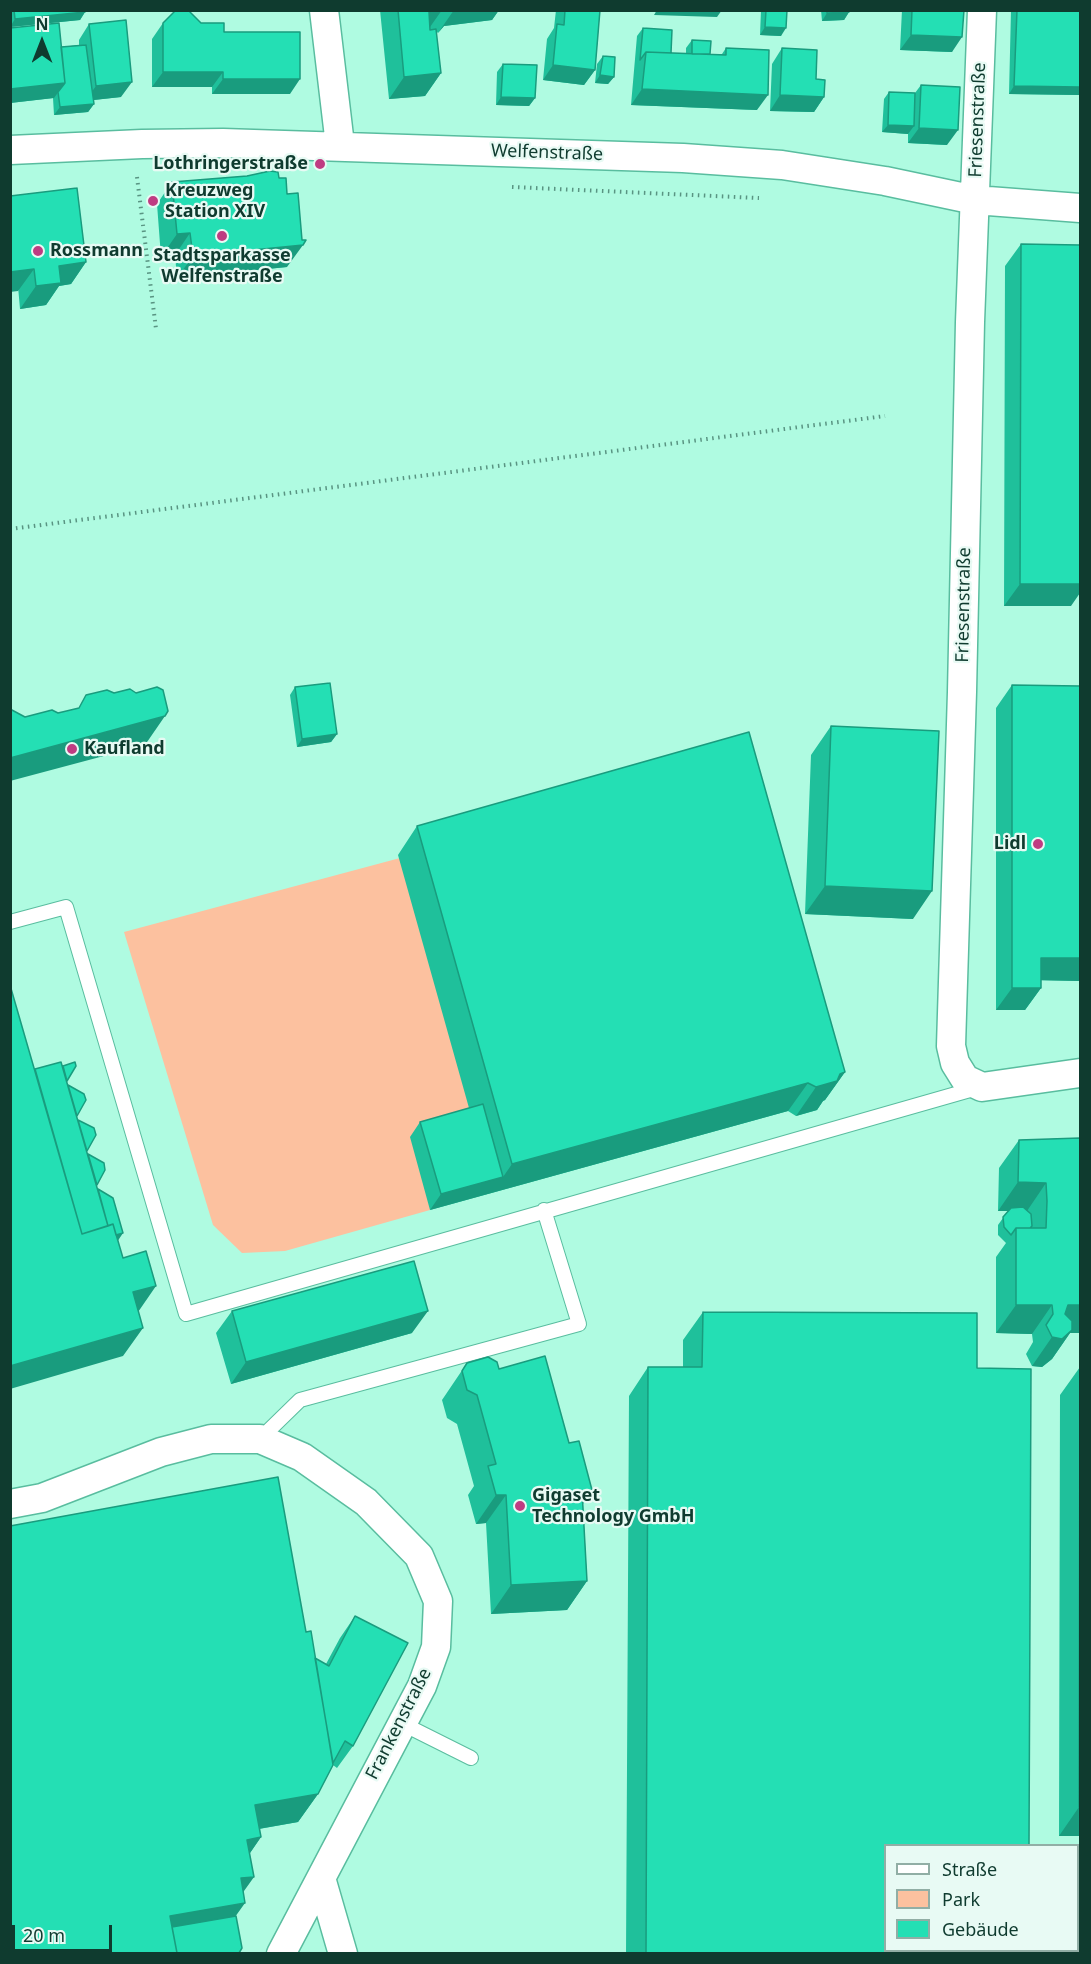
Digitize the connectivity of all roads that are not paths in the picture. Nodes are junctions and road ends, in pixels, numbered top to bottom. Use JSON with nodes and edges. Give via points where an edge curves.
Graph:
{"nodes":[{"id":1,"x":324,"y":10,"type":"edge"},
{"id":2,"x":982,"y":10,"type":"edge"},
{"id":3,"x":340,"y":145,"type":"junction"},
{"id":4,"x":10,"y":150,"type":"edge"},
{"id":5,"x":975,"y":200,"type":"junction"},
{"id":6,"x":1080,"y":208,"type":"edge"},
{"id":7,"x":10,"y":922,"type":"edge"},
{"id":8,"x":1080,"y":1073,"type":"edge"},
{"id":9,"x":982,"y":1087,"type":"junction"},
{"id":10,"x":544,"y":1210,"type":"junction"},
{"id":11,"x":260,"y":1439,"type":"junction"},
{"id":12,"x":10,"y":1504,"type":"edge"},
{"id":13,"x":401,"y":1723,"type":"junction"},
{"id":14,"x":471,"y":1758,"type":"dead end"},
{"id":15,"x":321,"y":1878,"type":"junction"},
{"id":16,"x":281,"y":1953,"type":"edge"},
{"id":17,"x":343,"y":1953,"type":"edge"}],
"edges":[{"from":1,"to":3,"type":"street"},
{"from":2,"to":5,"type":"street","name":"Friesenstraße"},
{"from":3,"to":4,"type":"street","name":"Welfenstraße","via":[[142,144]]},
{"from":3,"to":5,"type":"street","name":"Welfenstraße","via":[[782,165]]},
{"from":5,"to":6,"type":"street","name":"Welfenstraße"},
{"from":5,"to":9,"type":"street","name":"Friesenstraße","via":[[951,1046],[954,1063],[964,1079]]},
{"from":7,"to":10,"type":"lane","via":[[66,907],[186,1314]]},
{"from":8,"to":9,"type":"street"},
{"from":9,"to":10,"type":"lane"},
{"from":10,"to":11,"type":"lane","via":[[579,1324],[300,1400]]},
{"from":11,"to":12,"type":"street","name":"Frankenstraße","via":[[211,1439],[161,1452],[42,1498]]},
{"from":11,"to":13,"type":"street","name":"Frankenstraße","via":[[302,1457],[366,1502],[419,1556],[438,1601],[436,1647],[422,1686]]},
{"from":13,"to":14,"type":"lane"},
{"from":13,"to":15,"type":"street","name":"Frankenstraße"},
{"from":15,"to":16,"type":"street","name":"Frankenstraße"},
{"from":15,"to":17,"type":"street"}]}
